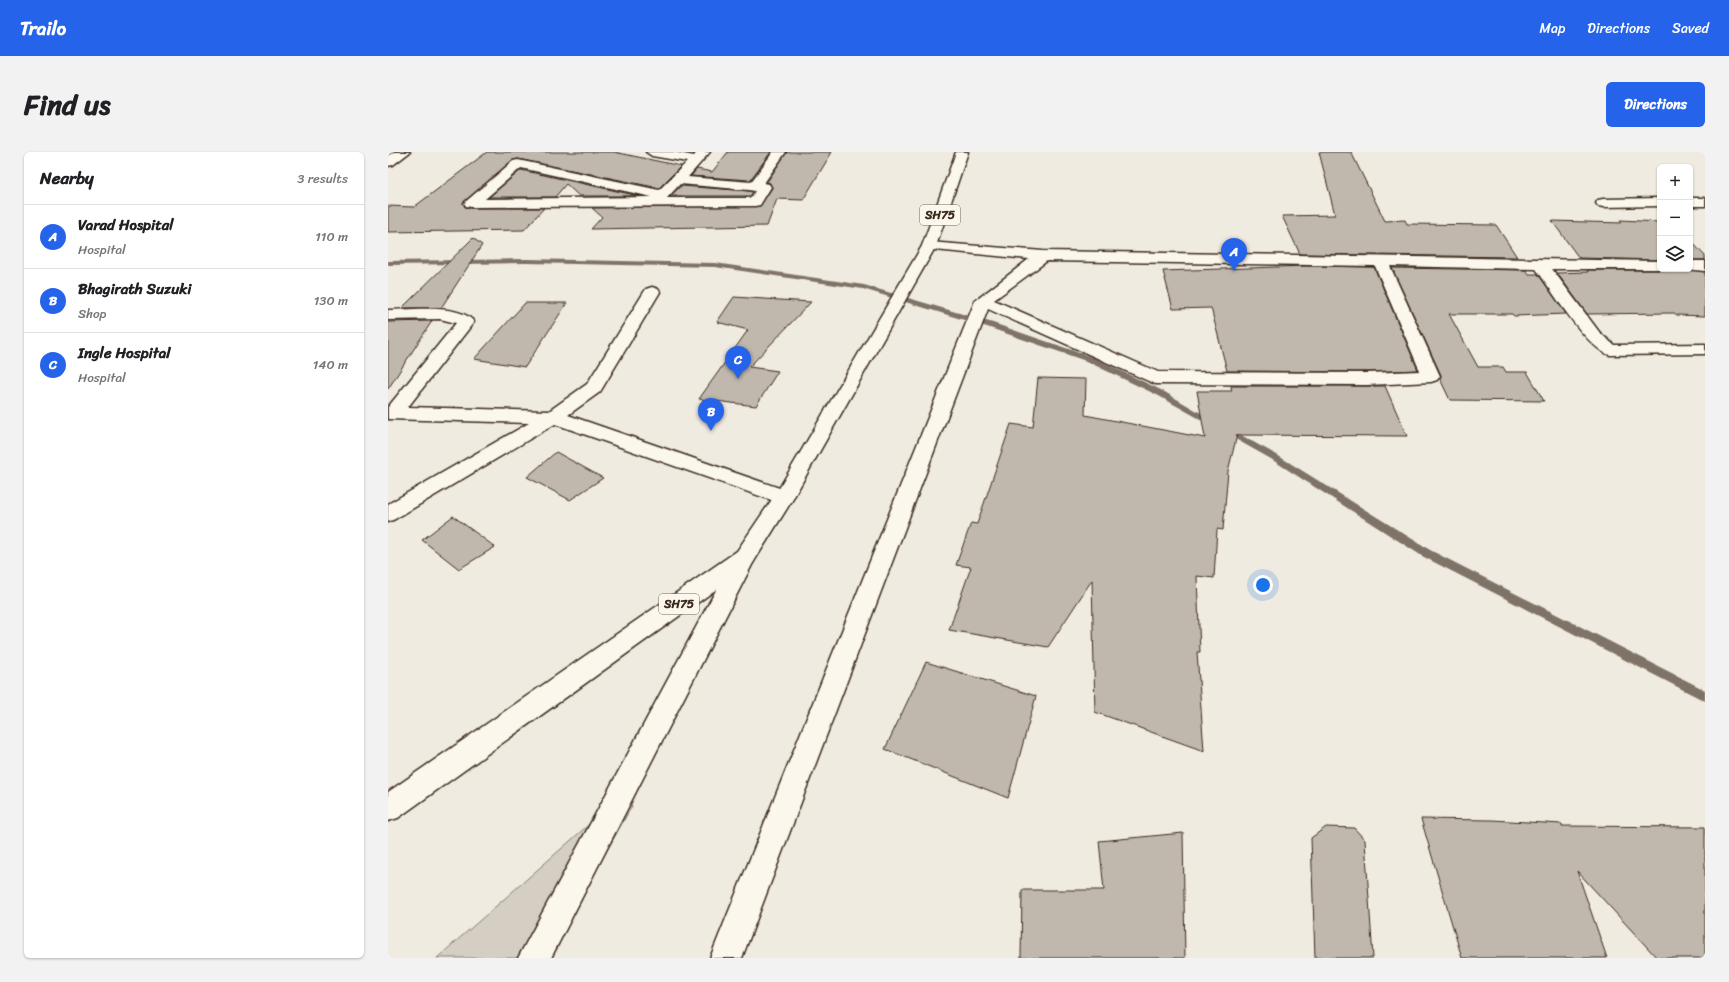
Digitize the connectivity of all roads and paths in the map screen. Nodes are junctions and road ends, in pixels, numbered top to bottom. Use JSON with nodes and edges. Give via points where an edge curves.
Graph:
{"nodes":[{"id":1,"x":404,"y":152,"type":"edge"},
{"id":2,"x":652,"y":152,"type":"edge"},
{"id":3,"x":780,"y":152,"type":"edge"},
{"id":4,"x":962,"y":152,"type":"edge"},
{"id":5,"x":701,"y":156,"type":"edge"},
{"id":6,"x":388,"y":162,"type":"edge"},
{"id":7,"x":677,"y":180,"type":"junction"},
{"id":8,"x":754,"y":187,"type":"junction"},
{"id":9,"x":659,"y":198,"type":"junction"},
{"id":10,"x":1657,"y":202,"type":"edge"},
{"id":11,"x":1693,"y":202,"type":"edge"},
{"id":12,"x":1705,"y":202,"type":"edge"},
{"id":13,"x":1602,"y":203,"type":"dead end"},
{"id":14,"x":929,"y":246,"type":"junction"},
{"id":15,"x":1043,"y":256,"type":"junction"},
{"id":16,"x":1380,"y":261,"type":"junction"},
{"id":17,"x":1540,"y":264,"type":"junction"},
{"id":18,"x":1657,"y":266,"type":"edge"},
{"id":19,"x":1693,"y":266,"type":"edge"},
{"id":20,"x":1705,"y":266,"type":"edge"},
{"id":21,"x":652,"y":292,"type":"dead end"},
{"id":22,"x":983,"y":300,"type":"junction"},
{"id":23,"x":388,"y":315,"type":"edge"},
{"id":24,"x":1705,"y":349,"type":"edge"},
{"id":25,"x":391,"y":413,"type":"edge"},
{"id":26,"x":554,"y":417,"type":"junction"},
{"id":27,"x":784,"y":497,"type":"junction"},
{"id":28,"x":388,"y":514,"type":"edge"},
{"id":29,"x":745,"y":557,"type":"junction"},
{"id":30,"x":388,"y":808,"type":"edge"},
{"id":31,"x":534,"y":958,"type":"edge"},
{"id":32,"x":726,"y":958,"type":"edge"}],
"edges":[{"from":1,"to":6,"type":"street"},
{"from":2,"to":5,"type":"street"},
{"from":3,"to":8,"type":"street"},
{"from":4,"to":14,"type":"street","number":"SH75"},
{"from":5,"to":7,"type":"street"},
{"from":7,"to":8,"type":"street"},
{"from":7,"to":9,"type":"street"},
{"from":8,"to":9,"type":"street","via":[[764,187],[755,202]]},
{"from":9,"to":9,"type":"street","via":[[471,203],[518,164]]},
{"from":10,"to":13,"type":"street"},
{"from":11,"to":12,"type":"street"},
{"from":14,"to":15,"type":"street"},
{"from":14,"to":27,"type":"street","number":"SH75"},
{"from":15,"to":16,"type":"street"},
{"from":15,"to":22,"type":"street"},
{"from":16,"to":17,"type":"street"},
{"from":16,"to":22,"type":"street","via":[[1431,376],[1367,379],[1155,378]]},
{"from":17,"to":18,"type":"street"},
{"from":17,"to":24,"type":"street","via":[[1594,337],[1610,350]]},
{"from":19,"to":20,"type":"street"},
{"from":21,"to":26,"type":"street","via":[[594,388]]},
{"from":22,"to":32,"type":"street"},
{"from":23,"to":25,"type":"street","via":[[445,315],[460,317],[466,322]]},
{"from":25,"to":26,"type":"street"},
{"from":26,"to":27,"type":"street"},
{"from":26,"to":28,"type":"street"},
{"from":27,"to":29,"type":"street","number":"SH75"},
{"from":29,"to":30,"type":"street","number":"SH75"},
{"from":29,"to":31,"type":"street"}]}
